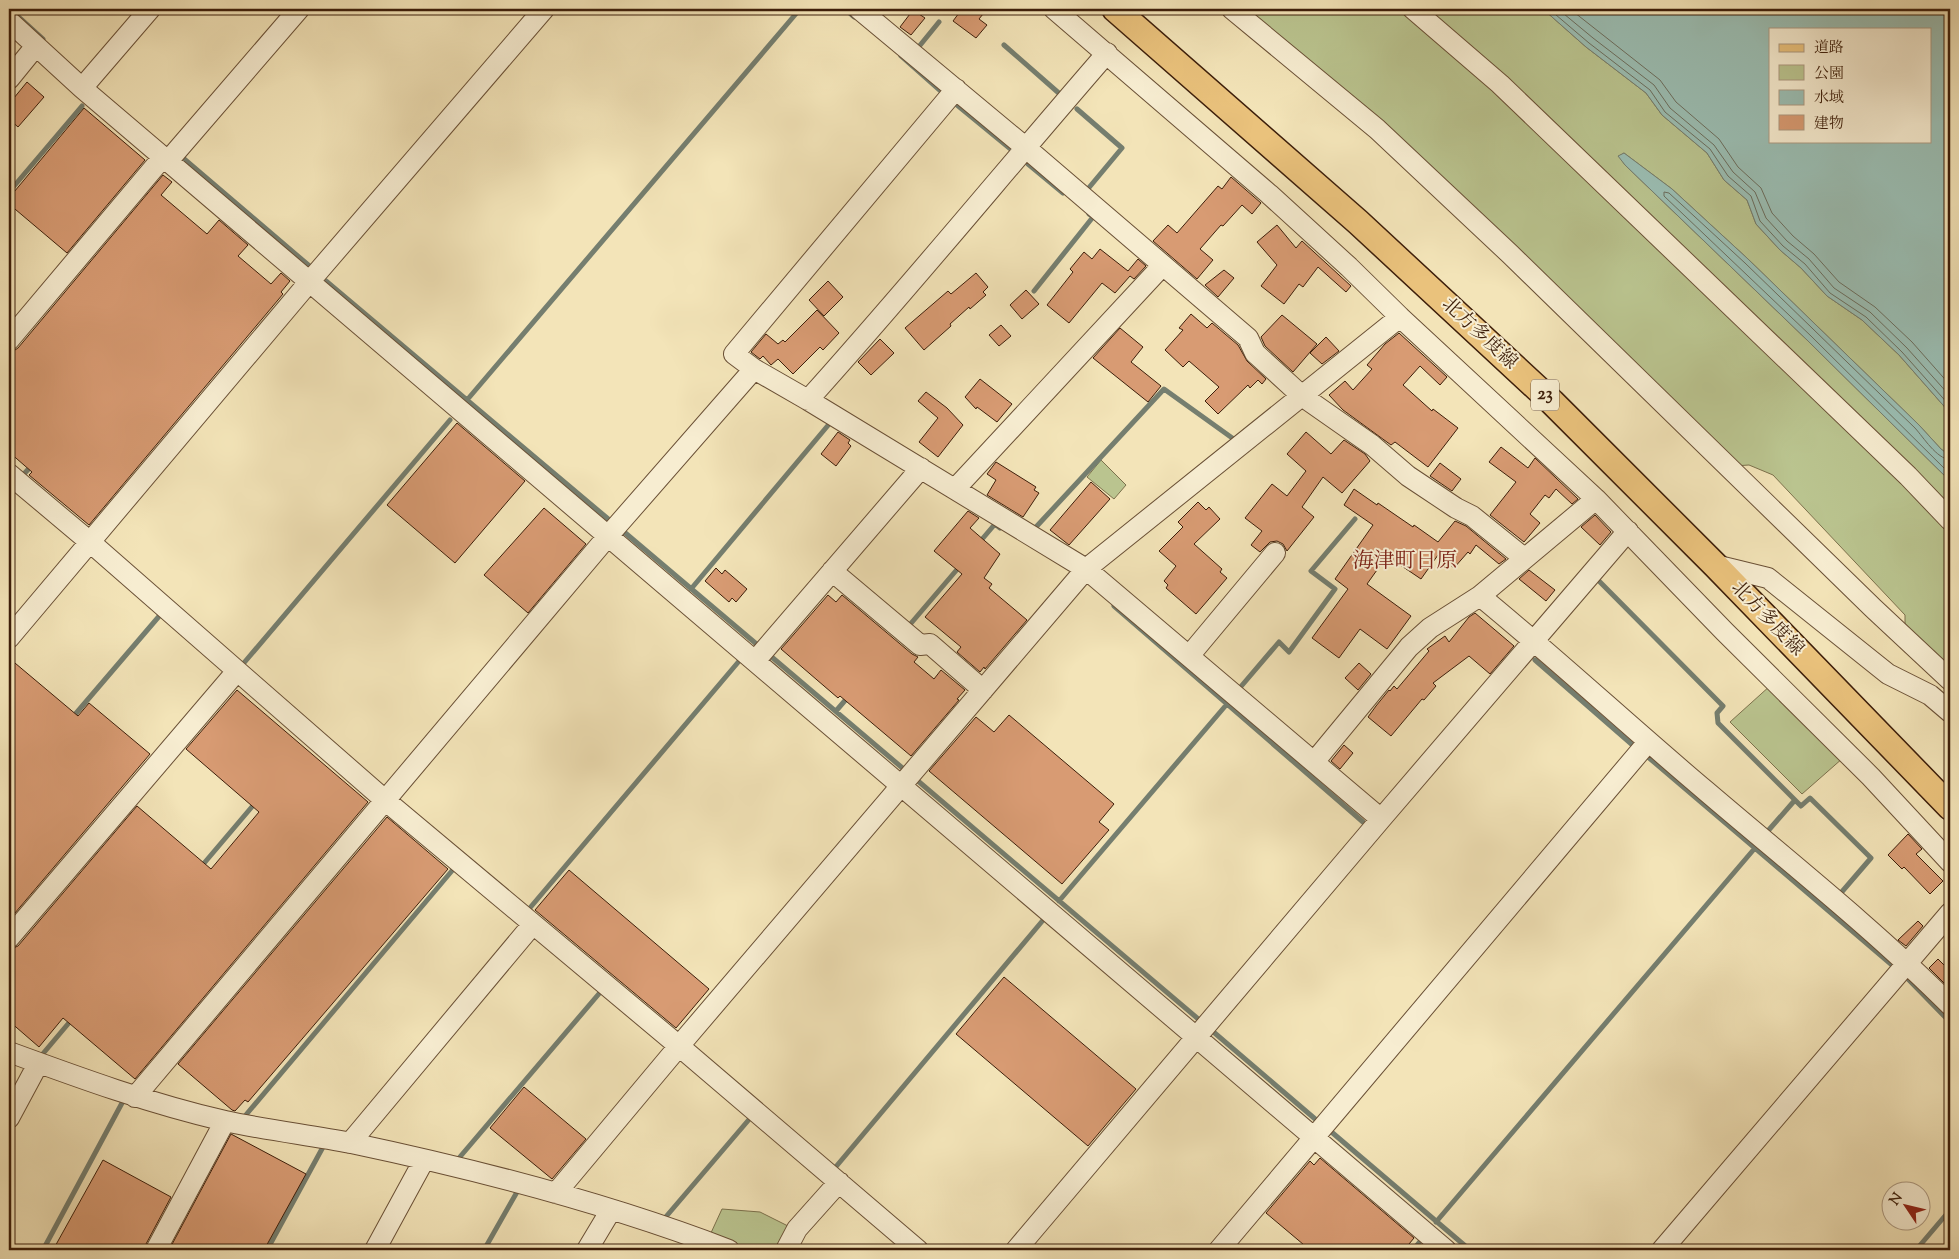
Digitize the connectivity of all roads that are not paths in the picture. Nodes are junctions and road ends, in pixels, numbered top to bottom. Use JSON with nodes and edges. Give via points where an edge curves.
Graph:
{"nodes":[{"id":1,"x":150,"y":9,"type":"edge"},
{"id":2,"x":299,"y":9,"type":"edge"},
{"id":3,"x":544,"y":9,"type":"edge"},
{"id":4,"x":859,"y":9,"type":"edge"},
{"id":5,"x":1054,"y":9,"type":"edge"},
{"id":6,"x":1115,"y":9,"type":"edge"},
{"id":7,"x":1232,"y":9,"type":"edge"},
{"id":8,"x":1413,"y":9,"type":"edge"},
{"id":9,"x":9,"y":21,"type":"edge"},
{"id":10,"x":35,"y":47,"type":"junction"},
{"id":11,"x":1107,"y":53,"type":"junction"},
{"id":12,"x":9,"y":79,"type":"edge"},
{"id":13,"x":82,"y":88,"type":"junction"},
{"id":14,"x":956,"y":89,"type":"junction"},
{"id":15,"x":1025,"y":147,"type":"junction"},
{"id":16,"x":166,"y":159,"type":"junction"},
{"id":17,"x":1164,"y":265,"type":"junction"},
{"id":18,"x":310,"y":281,"type":"junction"},
{"id":19,"x":1400,"y":317,"type":"junction"},
{"id":20,"x":9,"y":340,"type":"edge"},
{"id":21,"x":754,"y":369,"type":"junction"},
{"id":22,"x":1302,"y":396,"type":"junction"},
{"id":23,"x":808,"y":400,"type":"junction"},
{"id":24,"x":920,"y":468,"type":"junction"},
{"id":25,"x":9,"y":474,"type":"edge"},
{"id":26,"x":955,"y":490,"type":"junction"},
{"id":27,"x":1596,"y":499,"type":"junction"},
{"id":28,"x":1950,"y":520,"type":"edge"},
{"id":29,"x":1628,"y":531,"type":"junction"},
{"id":30,"x":608,"y":536,"type":"junction"},
{"id":31,"x":90,"y":542,"type":"junction"},
{"id":32,"x":1275,"y":553,"type":"dead end"},
{"id":33,"x":1524,"y":558,"type":"junction"},
{"id":34,"x":1715,"y":565,"type":"junction"},
{"id":35,"x":1086,"y":569,"type":"junction"},
{"id":36,"x":832,"y":571,"type":"junction"},
{"id":37,"x":1480,"y":596,"type":"junction"},
{"id":38,"x":9,"y":638,"type":"edge"},
{"id":39,"x":1534,"y":640,"type":"junction"},
{"id":40,"x":761,"y":654,"type":"junction"},
{"id":41,"x":1189,"y":656,"type":"junction"},
{"id":42,"x":238,"y":671,"type":"junction"},
{"id":43,"x":1950,"y":680,"type":"edge"},
{"id":44,"x":983,"y":690,"type":"junction"},
{"id":45,"x":1950,"y":712,"type":"edge"},
{"id":46,"x":1648,"y":742,"type":"junction"},
{"id":47,"x":1314,"y":762,"type":"junction"},
{"id":48,"x":902,"y":785,"type":"junction"},
{"id":49,"x":386,"y":801,"type":"junction"},
{"id":50,"x":1950,"y":807,"type":"edge"},
{"id":51,"x":1381,"y":819,"type":"junction"},
{"id":52,"x":1950,"y":862,"type":"edge"},
{"id":53,"x":1950,"y":913,"type":"edge"},
{"id":54,"x":533,"y":924,"type":"junction"},
{"id":55,"x":9,"y":938,"type":"edge"},
{"id":56,"x":1907,"y":962,"type":"junction"},
{"id":57,"x":1950,"y":1005,"type":"edge"},
{"id":58,"x":1203,"y":1029,"type":"junction"},
{"id":59,"x":679,"y":1046,"type":"junction"},
{"id":60,"x":9,"y":1052,"type":"edge"},
{"id":61,"x":38,"y":1064,"type":"junction"},
{"id":62,"x":135,"y":1096,"type":"junction"},
{"id":63,"x":9,"y":1118,"type":"edge"},
{"id":64,"x":225,"y":1121,"type":"junction"},
{"id":65,"x":1321,"y":1130,"type":"junction"},
{"id":66,"x":350,"y":1143,"type":"junction"},
{"id":67,"x":424,"y":1160,"type":"junction"},
{"id":68,"x":839,"y":1182,"type":"junction"},
{"id":69,"x":556,"y":1193,"type":"junction"},
{"id":70,"x":611,"y":1210,"type":"junction"},
{"id":71,"x":156,"y":1250,"type":"edge"},
{"id":72,"x":375,"y":1250,"type":"edge"},
{"id":73,"x":587,"y":1250,"type":"edge"},
{"id":74,"x":729,"y":1250,"type":"edge"},
{"id":75,"x":786,"y":1250,"type":"edge"},
{"id":76,"x":918,"y":1250,"type":"edge"},
{"id":77,"x":1016,"y":1250,"type":"edge"},
{"id":78,"x":1219,"y":1250,"type":"edge"},
{"id":79,"x":1446,"y":1250,"type":"edge"},
{"id":80,"x":1662,"y":1250,"type":"edge"}],
"edges":[{"from":1,"to":13,"type":"street"},
{"from":2,"to":16,"type":"street"},
{"from":3,"to":18,"type":"street"},
{"from":4,"to":14,"type":"street"},
{"from":5,"to":11,"type":"street"},
{"from":6,"to":34,"type":"main road","name":"北方多度線","number":"23","via":[[1358,222],[1545,395]]},
{"from":7,"to":43,"type":"street","via":[[1377,129]]},
{"from":8,"to":28,"type":"street","via":[[1514,98]]},
{"from":9,"to":10,"type":"street"},
{"from":10,"to":12,"type":"street"},
{"from":10,"to":13,"type":"street"},
{"from":11,"to":15,"type":"street"},
{"from":11,"to":19,"type":"street","via":[[1276,201]]},
{"from":13,"to":16,"type":"street"},
{"from":14,"to":15,"type":"street"},
{"from":14,"to":21,"type":"street","via":[[734,354]]},
{"from":15,"to":17,"type":"street"},
{"from":15,"to":23,"type":"street","via":[[883,317]]},
{"from":16,"to":18,"type":"street"},
{"from":16,"to":20,"type":"street"},
{"from":17,"to":22,"type":"street","via":[[1248,338],[1254,353]]},
{"from":17,"to":26,"type":"street"},
{"from":18,"to":30,"type":"street"},
{"from":18,"to":31,"type":"street"},
{"from":19,"to":22,"type":"street"},
{"from":19,"to":27,"type":"street"},
{"from":21,"to":23,"type":"street"},
{"from":21,"to":30,"type":"street"},
{"from":22,"to":33,"type":"street","via":[[1372,445],[1408,476],[1472,516]]},
{"from":22,"to":35,"type":"street"},
{"from":23,"to":24,"type":"street"},
{"from":24,"to":26,"type":"street"},
{"from":24,"to":36,"type":"street"},
{"from":25,"to":31,"type":"street"},
{"from":26,"to":35,"type":"street"},
{"from":27,"to":29,"type":"street"},
{"from":27,"to":33,"type":"street"},
{"from":29,"to":39,"type":"street"},
{"from":29,"to":52,"type":"street","via":[[1872,777]]},
{"from":30,"to":40,"type":"street"},
{"from":30,"to":49,"type":"street"},
{"from":31,"to":38,"type":"street"},
{"from":31,"to":42,"type":"street"},
{"from":32,"to":41,"type":"street"},
{"from":33,"to":37,"type":"street"},
{"from":34,"to":45,"type":"street","via":[[1768,578],[1888,674],[1930,695]]},
{"from":34,"to":50,"type":"main road","name":"北方多度線","number":"23"},
{"from":35,"to":41,"type":"street"},
{"from":35,"to":44,"type":"street"},
{"from":36,"to":40,"type":"street"},
{"from":36,"to":44,"type":"street","via":[[920,645],[930,644]]},
{"from":37,"to":39,"type":"street"},
{"from":37,"to":47,"type":"street","via":[[1430,628],[1409,647]]},
{"from":39,"to":46,"type":"street"},
{"from":39,"to":51,"type":"street"},
{"from":40,"to":48,"type":"street"},
{"from":41,"to":47,"type":"street"},
{"from":42,"to":49,"type":"street"},
{"from":42,"to":55,"type":"street"},
{"from":44,"to":48,"type":"street"},
{"from":46,"to":56,"type":"street"},
{"from":46,"to":65,"type":"street"},
{"from":47,"to":51,"type":"street"},
{"from":48,"to":58,"type":"street"},
{"from":48,"to":59,"type":"street"},
{"from":49,"to":54,"type":"street"},
{"from":49,"to":62,"type":"street"},
{"from":51,"to":58,"type":"street"},
{"from":53,"to":56,"type":"street"},
{"from":54,"to":59,"type":"street"},
{"from":54,"to":66,"type":"street"},
{"from":56,"to":57,"type":"street"},
{"from":56,"to":80,"type":"street"},
{"from":58,"to":65,"type":"street"},
{"from":58,"to":77,"type":"street"},
{"from":59,"to":68,"type":"street"},
{"from":59,"to":69,"type":"street"},
{"from":60,"to":61,"type":"street"},
{"from":61,"to":62,"type":"street"},
{"from":61,"to":63,"type":"street"},
{"from":62,"to":64,"type":"street"},
{"from":64,"to":66,"type":"street"},
{"from":64,"to":71,"type":"street"},
{"from":65,"to":78,"type":"street"},
{"from":65,"to":79,"type":"street"},
{"from":66,"to":67,"type":"street"},
{"from":67,"to":69,"type":"street"},
{"from":67,"to":72,"type":"street"},
{"from":68,"to":75,"type":"street","via":[[797,1228]]},
{"from":68,"to":76,"type":"street"},
{"from":69,"to":70,"type":"street"},
{"from":70,"to":73,"type":"street"},
{"from":70,"to":74,"type":"street"}]}
